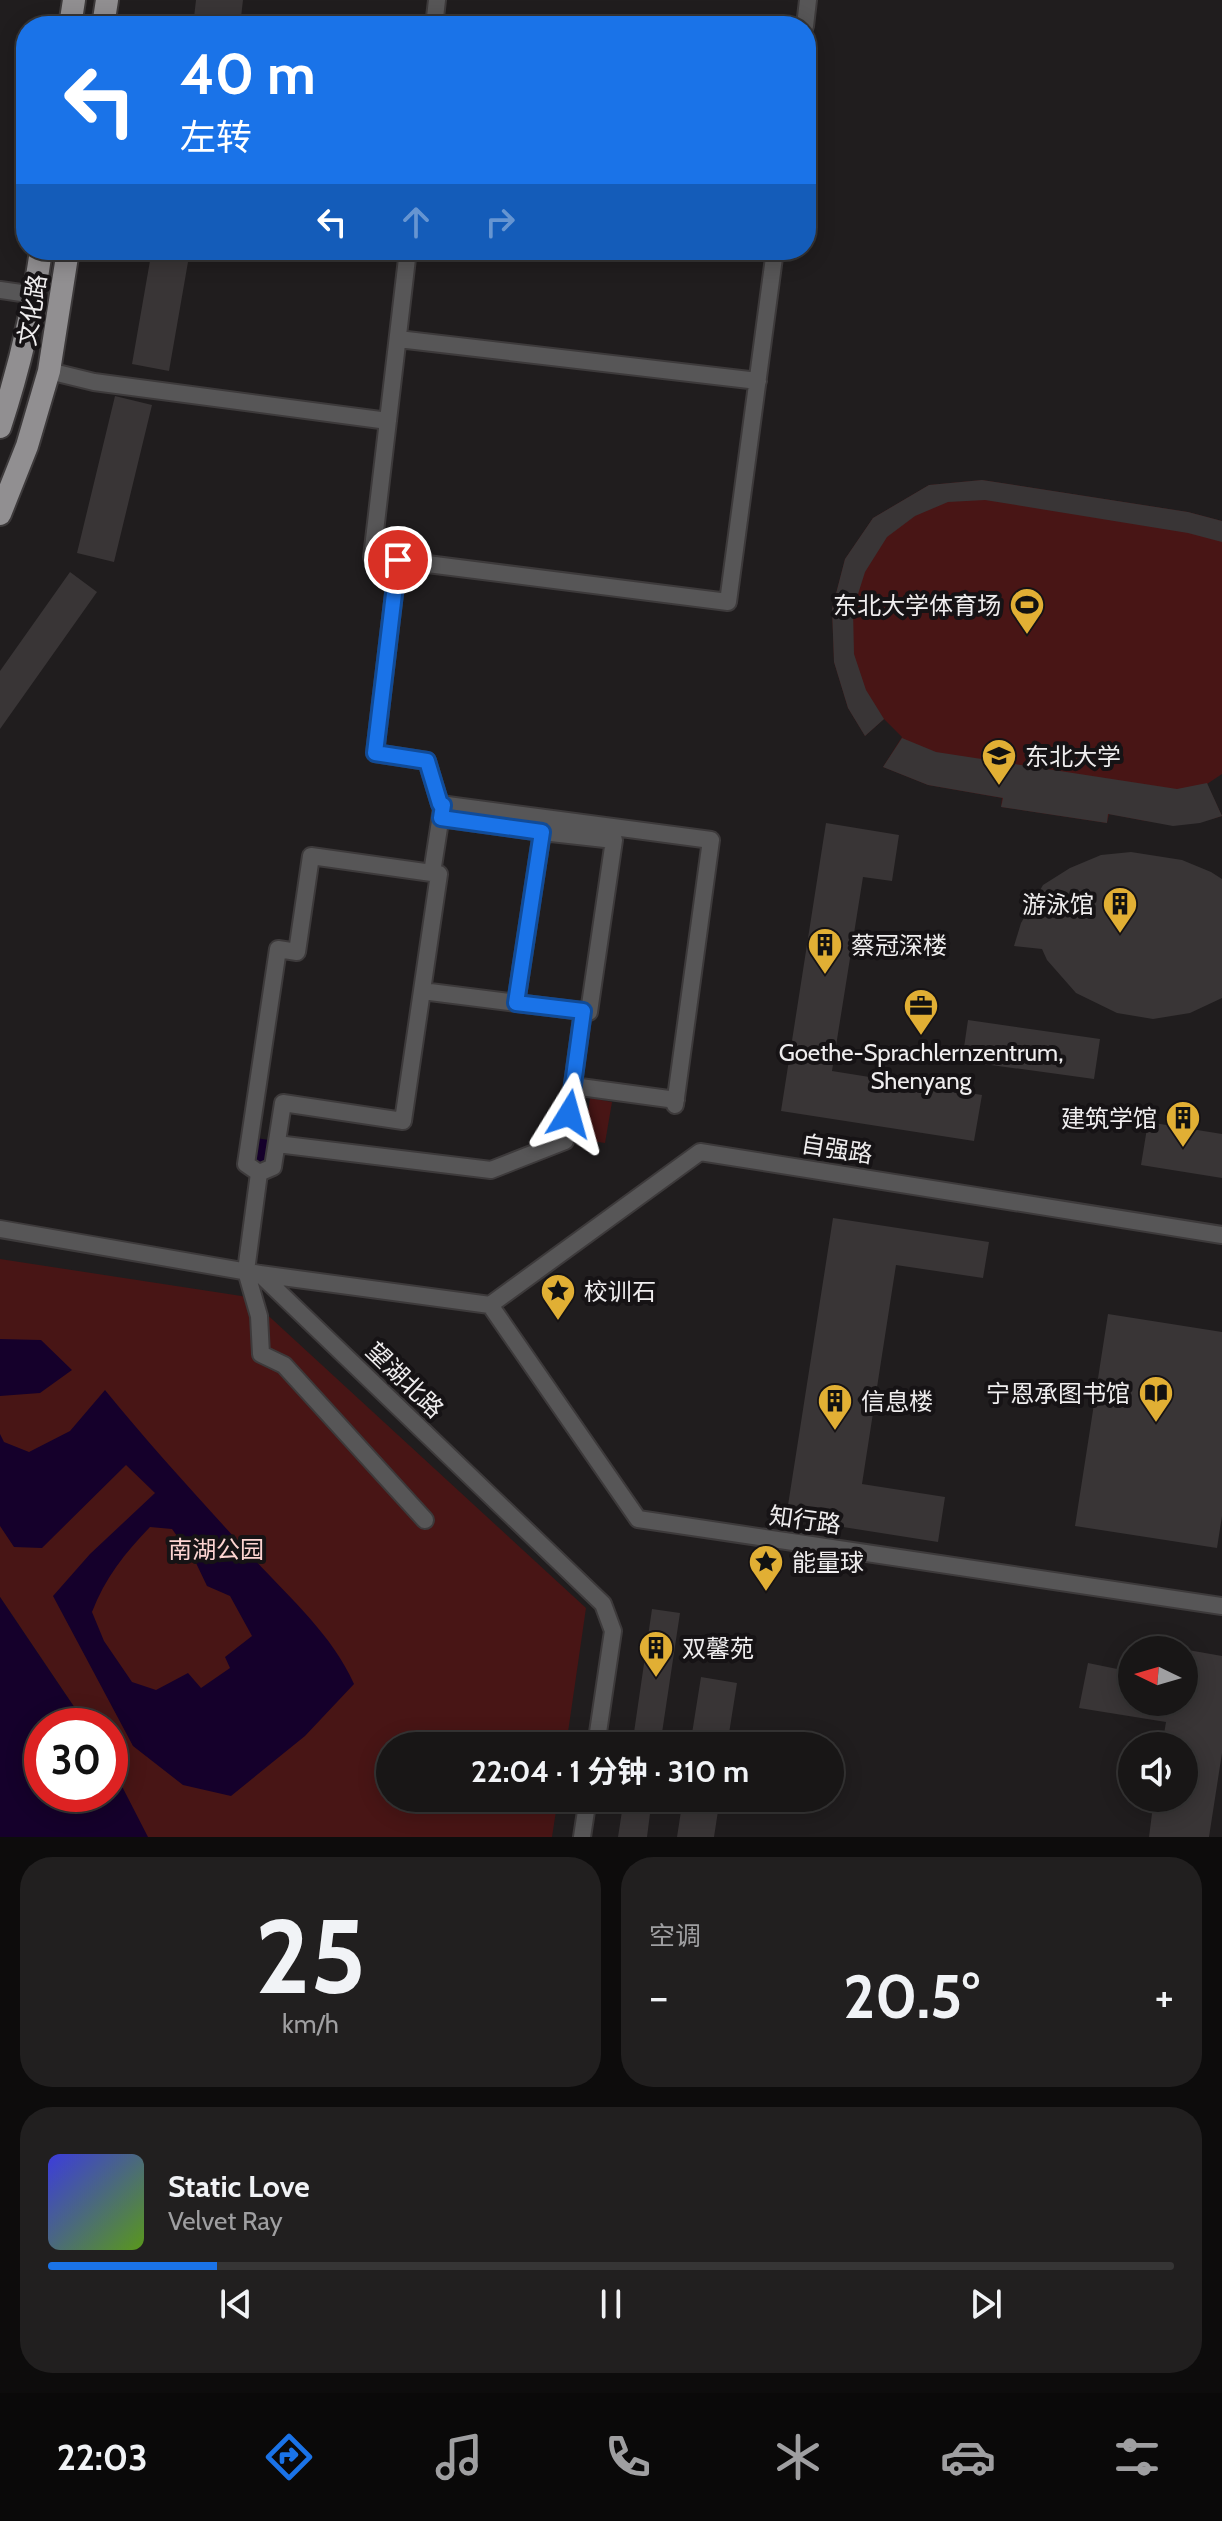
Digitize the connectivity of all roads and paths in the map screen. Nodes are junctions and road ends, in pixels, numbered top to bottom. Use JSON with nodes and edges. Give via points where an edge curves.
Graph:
{"nodes":[{"id":1,"x":40,"y":260,"type":"edge"},
{"id":2,"x":66,"y":260,"type":"edge"},
{"id":3,"x":407,"y":260,"type":"edge"},
{"id":4,"x":774,"y":260,"type":"edge"},
{"id":5,"x":0,"y":290,"type":"edge"},
{"id":6,"x":35,"y":295,"type":"junction"},
{"id":7,"x":398,"y":339,"type":"junction"},
{"id":8,"x":49,"y":371,"type":"junction"},
{"id":9,"x":758,"y":381,"type":"junction"},
{"id":10,"x":388,"y":421,"type":"junction"},
{"id":11,"x":0,"y":427,"type":"edge"},
{"id":12,"x":0,"y":514,"type":"edge"},
{"id":13,"x":398,"y":560,"type":"junction"},
{"id":14,"x":442,"y":811,"type":"junction"},
{"id":15,"x":542,"y":832,"type":"junction"},
{"id":16,"x":432,"y":873,"type":"junction"},
{"id":17,"x":422,"y":991,"type":"junction"},
{"id":18,"x":516,"y":1003,"type":"junction"},
{"id":19,"x":583,"y":1011,"type":"junction"},
{"id":20,"x":573,"y":1086,"type":"junction"},
{"id":21,"x":256,"y":1098,"type":"junction"},
{"id":22,"x":283,"y":1103,"type":"junction"},
{"id":23,"x":277,"y":1144,"type":"junction"},
{"id":24,"x":259,"y":1173,"type":"junction"},
{"id":25,"x":0,"y":1229,"type":"edge"},
{"id":26,"x":1222,"y":1235,"type":"edge"},
{"id":27,"x":253,"y":1273,"type":"junction"},
{"id":28,"x":490,"y":1305,"type":"junction"},
{"id":29,"x":425,"y":1520,"type":"dead end"},
{"id":30,"x":1222,"y":1606,"type":"edge"},
{"id":31,"x":598,"y":1732,"type":"edge"},
{"id":32,"x":586,"y":1812,"type":"edge"},
{"id":33,"x":582,"y":1837,"type":"edge"}],
"edges":[{"from":1,"to":6,"type":"main road","name":"文化路"},
{"from":2,"to":8,"type":"main road","name":"文化路"},
{"from":3,"to":7,"type":"street"},
{"from":4,"to":9,"type":"street"},
{"from":5,"to":6,"type":"street"},
{"from":6,"to":11,"type":"main road","name":"文化路"},
{"from":7,"to":9,"type":"street"},
{"from":7,"to":10,"type":"street"},
{"from":8,"to":10,"type":"street","via":[[94,382]]},
{"from":8,"to":12,"type":"main road","name":"文化路"},
{"from":9,"to":13,"type":"street","via":[[728,602]]},
{"from":10,"to":13,"type":"street","via":[[372,557]]},
{"from":13,"to":14,"type":"street","via":[[375,753],[427,761]]},
{"from":14,"to":15,"type":"street"},
{"from":14,"to":16,"type":"street"},
{"from":14,"to":20,"type":"street","via":[[711,840],[675,1102]]},
{"from":15,"to":18,"type":"street"},
{"from":15,"to":19,"type":"street","via":[[614,840],[589,1012]]},
{"from":16,"to":17,"type":"street","via":[[439,874]]},
{"from":16,"to":21,"type":"street","via":[[311,856],[297,952],[278,949]]},
{"from":17,"to":18,"type":"street"},
{"from":17,"to":22,"type":"street","via":[[403,1121]]},
{"from":18,"to":19,"type":"street"},
{"from":19,"to":20,"type":"street"},
{"from":20,"to":23,"type":"street","via":[[565,1141],[491,1170]]},
{"from":21,"to":22,"type":"street"},
{"from":21,"to":24,"type":"street","via":[[246,1164]]},
{"from":22,"to":23,"type":"street"},
{"from":23,"to":24,"type":"street","via":[[273,1167]]},
{"from":24,"to":27,"type":"street"},
{"from":25,"to":27,"type":"street"},
{"from":26,"to":28,"type":"street","name":"自强路","via":[[700,1152]]},
{"from":27,"to":28,"type":"street"},
{"from":27,"to":29,"type":"street","via":[[261,1354],[284,1365]]},
{"from":27,"to":31,"type":"street","name":"望湖北路","via":[[603,1604],[613,1631]]},
{"from":28,"to":30,"type":"street","name":"知行路","via":[[638,1519]]},
{"from":32,"to":33,"type":"street"}]}
